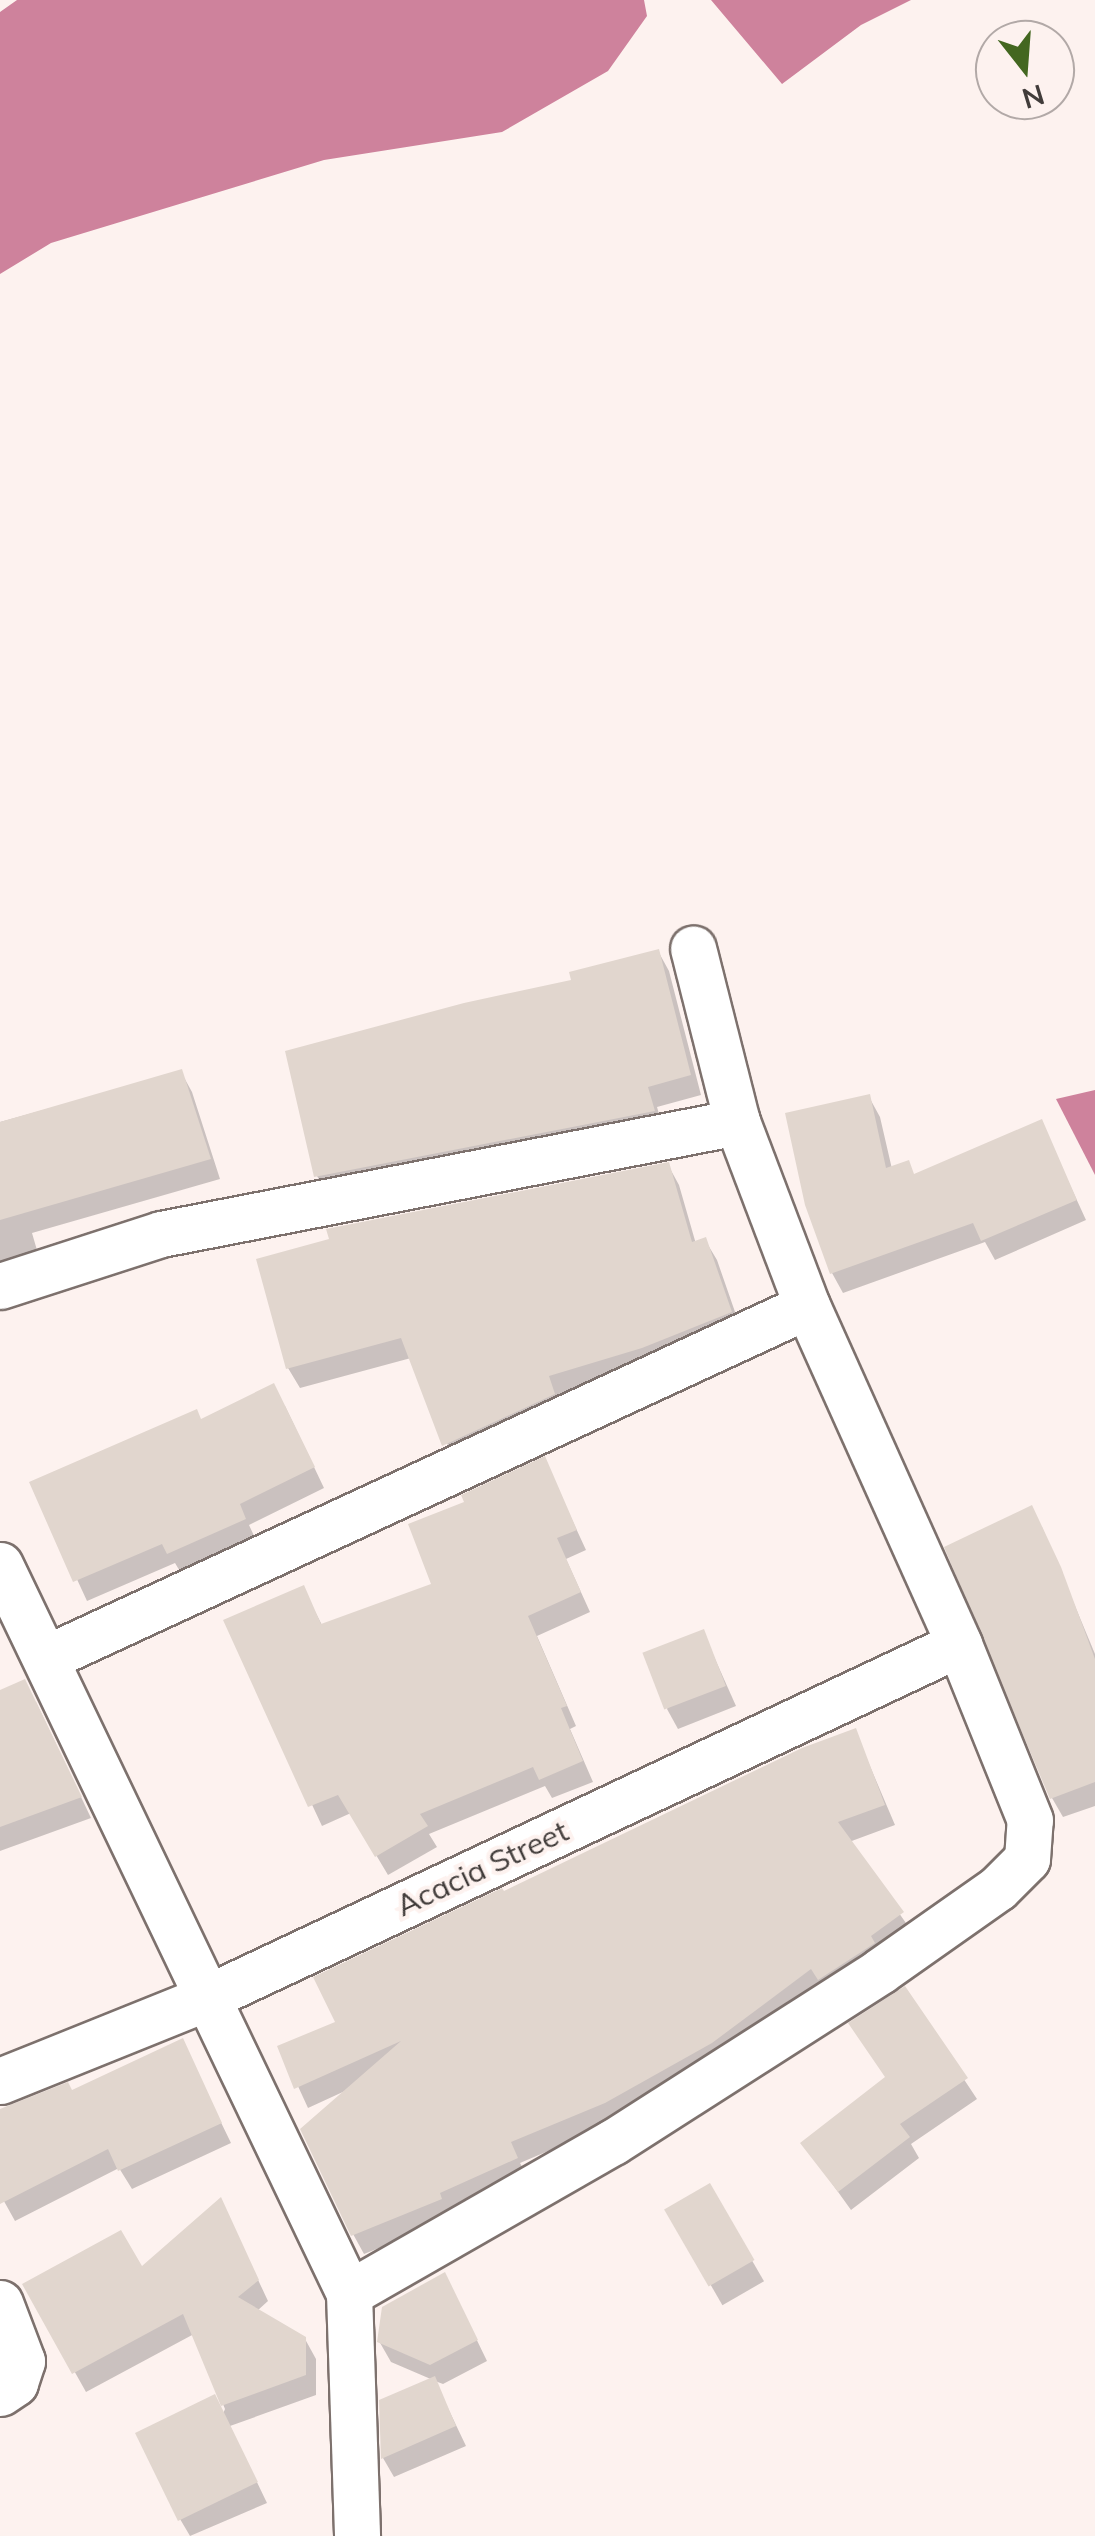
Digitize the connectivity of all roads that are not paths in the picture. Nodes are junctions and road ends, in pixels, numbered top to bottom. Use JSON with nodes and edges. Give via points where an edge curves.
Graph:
{"nodes":[{"id":1,"x":693,"y":948,"type":"dead end"},
{"id":2,"x":737,"y":1122,"type":"junction"},
{"id":3,"x":0,"y":1286,"type":"edge"},
{"id":4,"x":807,"y":1306,"type":"junction"},
{"id":5,"x":0,"y":1565,"type":"edge"},
{"id":6,"x":960,"y":1644,"type":"junction"},
{"id":7,"x":46,"y":1658,"type":"junction"},
{"id":8,"x":204,"y":1999,"type":"junction"},
{"id":9,"x":0,"y":2081,"type":"edge"},
{"id":10,"x":349,"y":2293,"type":"junction"},
{"id":11,"x":0,"y":2303,"type":"edge"},
{"id":12,"x":0,"y":2393,"type":"edge"},
{"id":13,"x":357,"y":2536,"type":"edge"}],
"edges":[{"from":1,"to":2,"type":"street"},
{"from":2,"to":3,"type":"street","via":[[161,1234]]},
{"from":2,"to":4,"type":"street"},
{"from":4,"to":6,"type":"street"},
{"from":4,"to":7,"type":"street"},
{"from":5,"to":7,"type":"street"},
{"from":6,"to":8,"type":"street","name":"Acacia Street"},
{"from":6,"to":10,"type":"street","via":[[1030,1820],[1027,1859],[998,1888],[880,1971],[613,2142]]},
{"from":7,"to":8,"type":"street"},
{"from":8,"to":9,"type":"street","name":"Acacia Street"},
{"from":8,"to":10,"type":"street"},
{"from":10,"to":13,"type":"street"},
{"from":11,"to":12,"type":"street","via":[[22,2361],[15,2383]]}]}
